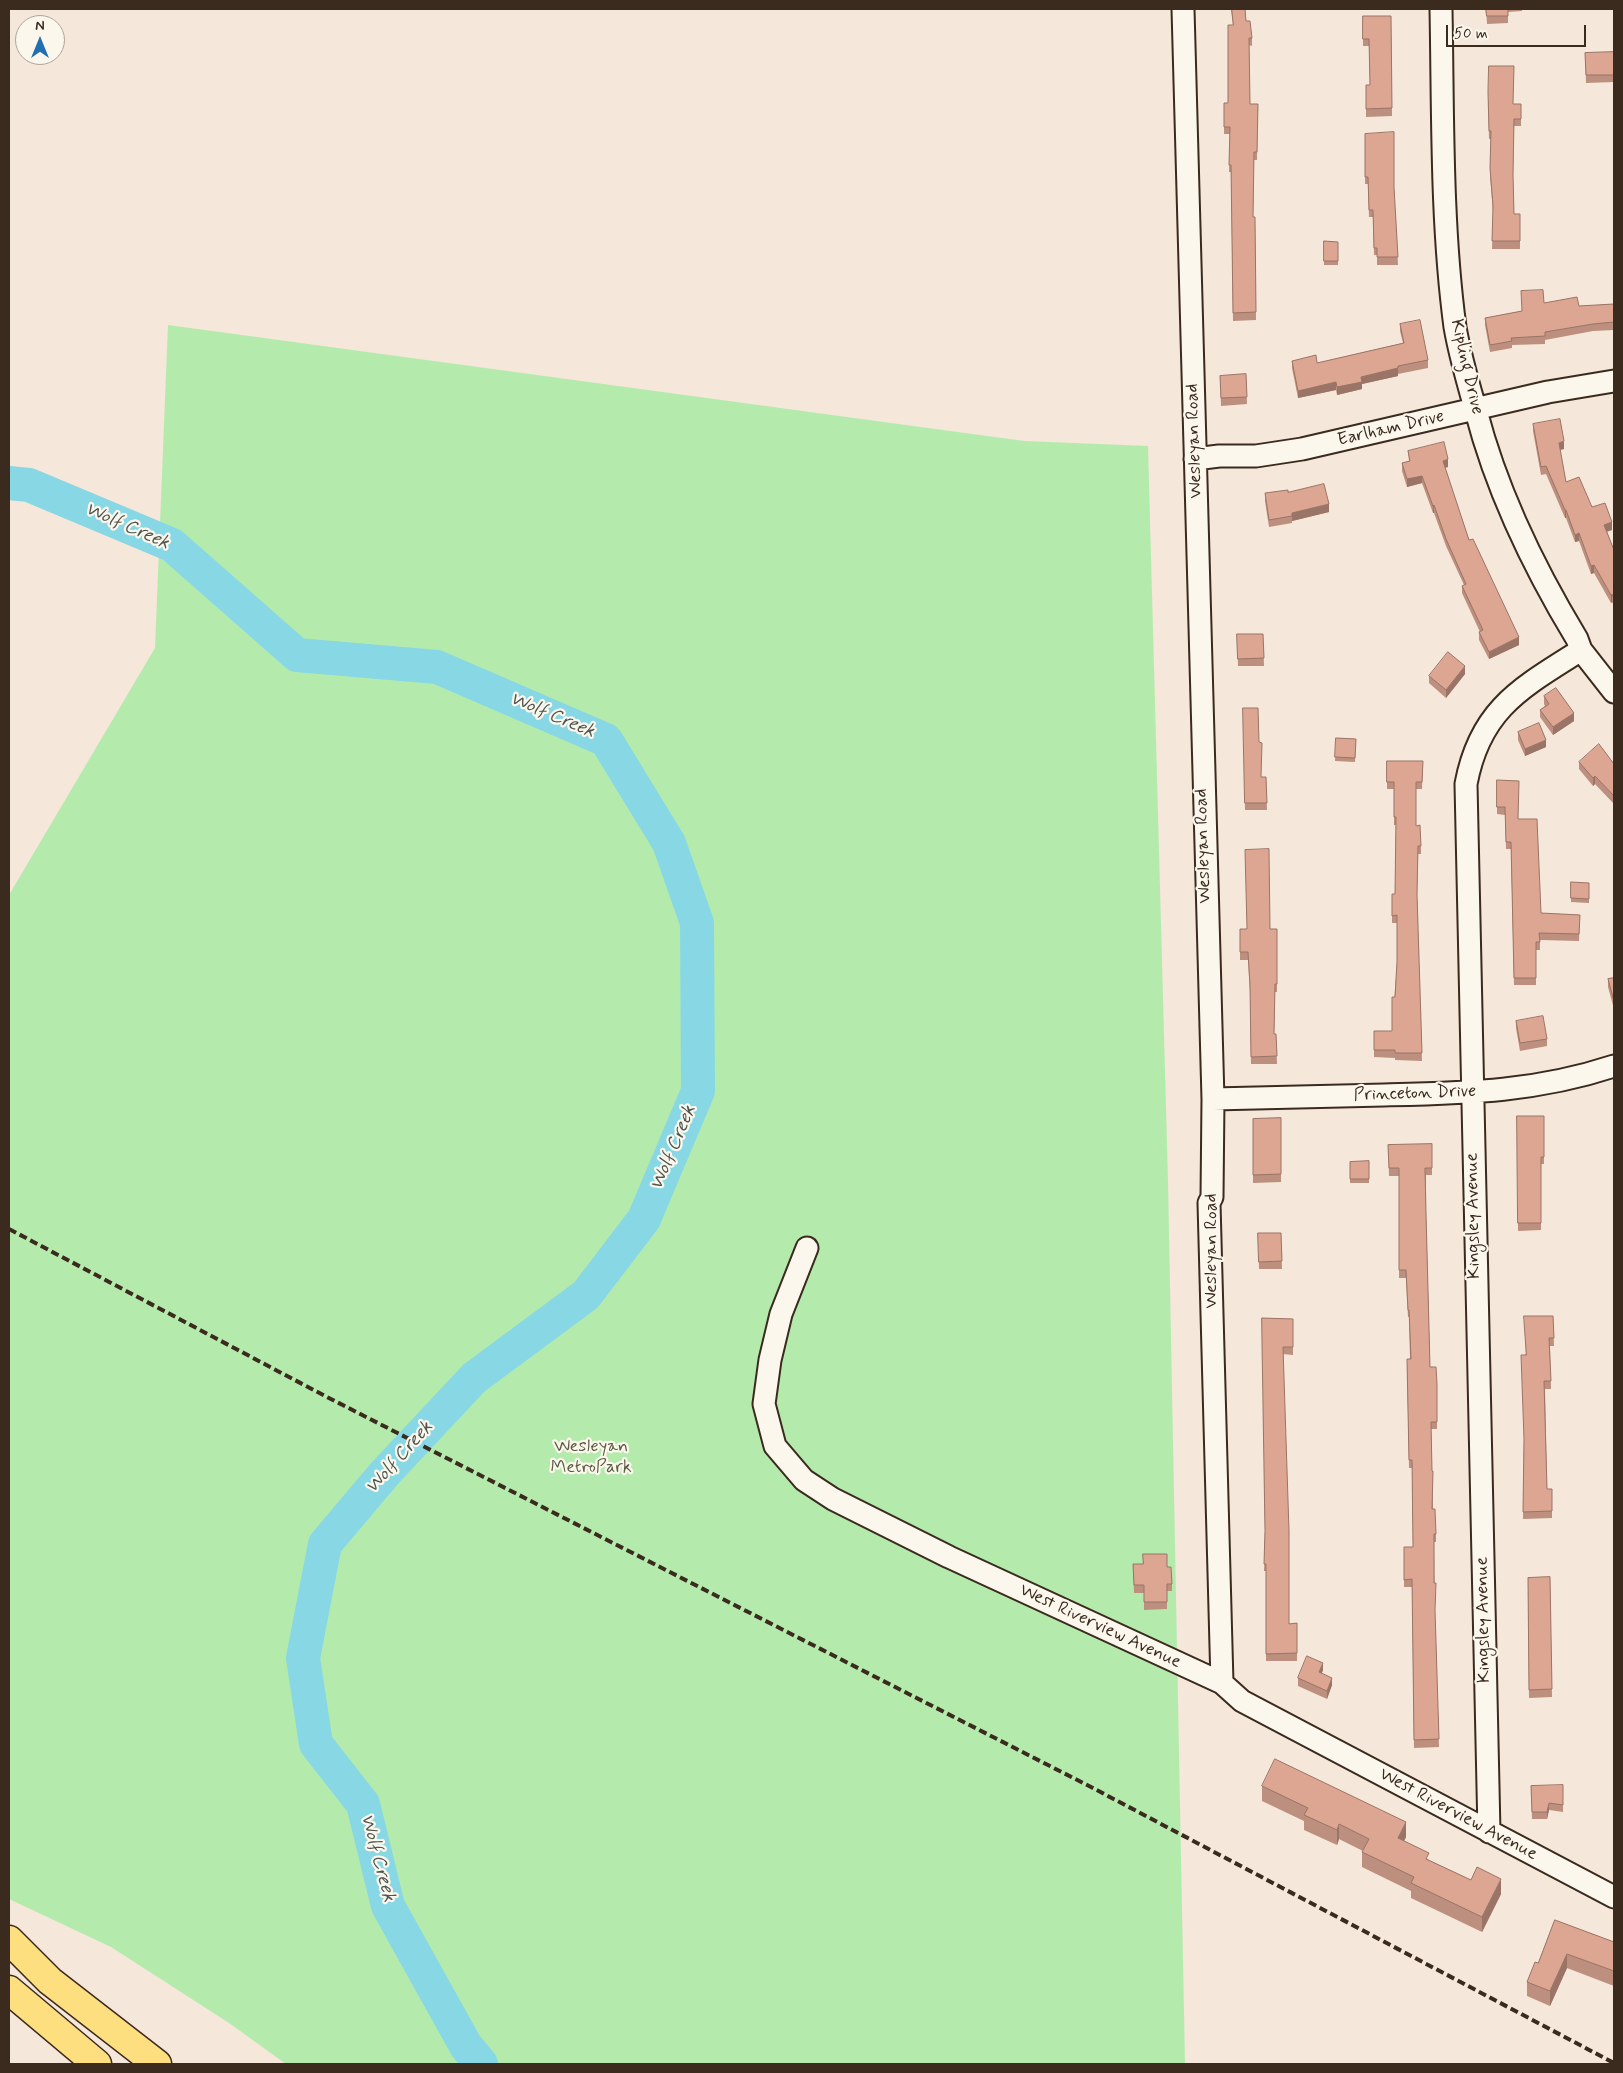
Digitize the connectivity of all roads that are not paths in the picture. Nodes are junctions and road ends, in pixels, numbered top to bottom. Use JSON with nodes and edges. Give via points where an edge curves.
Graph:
{"nodes":[{"id":1,"x":1183,"y":9,"type":"edge"},
{"id":2,"x":1441,"y":9,"type":"edge"},
{"id":3,"x":1614,"y":380,"type":"edge"},
{"id":4,"x":1476,"y":410,"type":"junction"},
{"id":5,"x":1195,"y":459,"type":"junction"},
{"id":6,"x":1581,"y":650,"type":"junction"},
{"id":7,"x":1614,"y":692,"type":"edge"},
{"id":8,"x":1614,"y":1066,"type":"edge"},
{"id":9,"x":1472,"y":1093,"type":"junction"},
{"id":10,"x":1212,"y":1099,"type":"junction"},
{"id":11,"x":808,"y":1248,"type":"dead end"},
{"id":12,"x":1222,"y":1683,"type":"junction"},
{"id":13,"x":1489,"y":1832,"type":"junction"},
{"id":14,"x":1614,"y":1897,"type":"edge"},
{"id":15,"x":9,"y":1940,"type":"edge"},
{"id":16,"x":9,"y":1990,"type":"edge"},
{"id":17,"x":97,"y":2064,"type":"edge"},
{"id":18,"x":157,"y":2064,"type":"edge"}],
"edges":[{"from":1,"to":5,"type":"street","name":"Wesleyan Road"},
{"from":2,"to":4,"type":"street","name":"Kipling Drive","via":[[1450,273],[1456,328],[1467,385]]},
{"from":3,"to":4,"type":"street","name":"Earlham Drive"},
{"from":4,"to":5,"type":"street","name":"Earlham Drive","via":[[1302,449],[1256,456]]},
{"from":4,"to":6,"type":"street","name":"Kipling Drive","via":[[1482,435],[1512,514]]},
{"from":5,"to":10,"type":"street","name":"Wesleyan Road"},
{"from":6,"to":7,"type":"street","name":"Kipling Drive"},
{"from":6,"to":9,"type":"street","name":"Kingsley Avenue","via":[[1505,702],[1489,722],[1470,765],[1466,802]]},
{"from":8,"to":9,"type":"street","name":"Princeton Drive","via":[[1539,1085]]},
{"from":9,"to":10,"type":"street","name":"Princeton Drive"},
{"from":9,"to":13,"type":"street","name":"Kingsley Avenue"},
{"from":10,"to":12,"type":"street","name":"Wesleyan Road","via":[[1212,1197],[1209,1202]]},
{"from":11,"to":12,"type":"street","name":"West Riverview Avenue","via":[[780,1314],[764,1404],[775,1446],[804,1480],[833,1499],[949,1557]]},
{"from":12,"to":13,"type":"street","name":"West Riverview Avenue","via":[[1242,1701]]},
{"from":13,"to":14,"type":"street","name":"West Riverview Avenue"},
{"from":15,"to":18,"type":"main road","via":[[50,1981]]},
{"from":16,"to":17,"type":"main road"}]}
